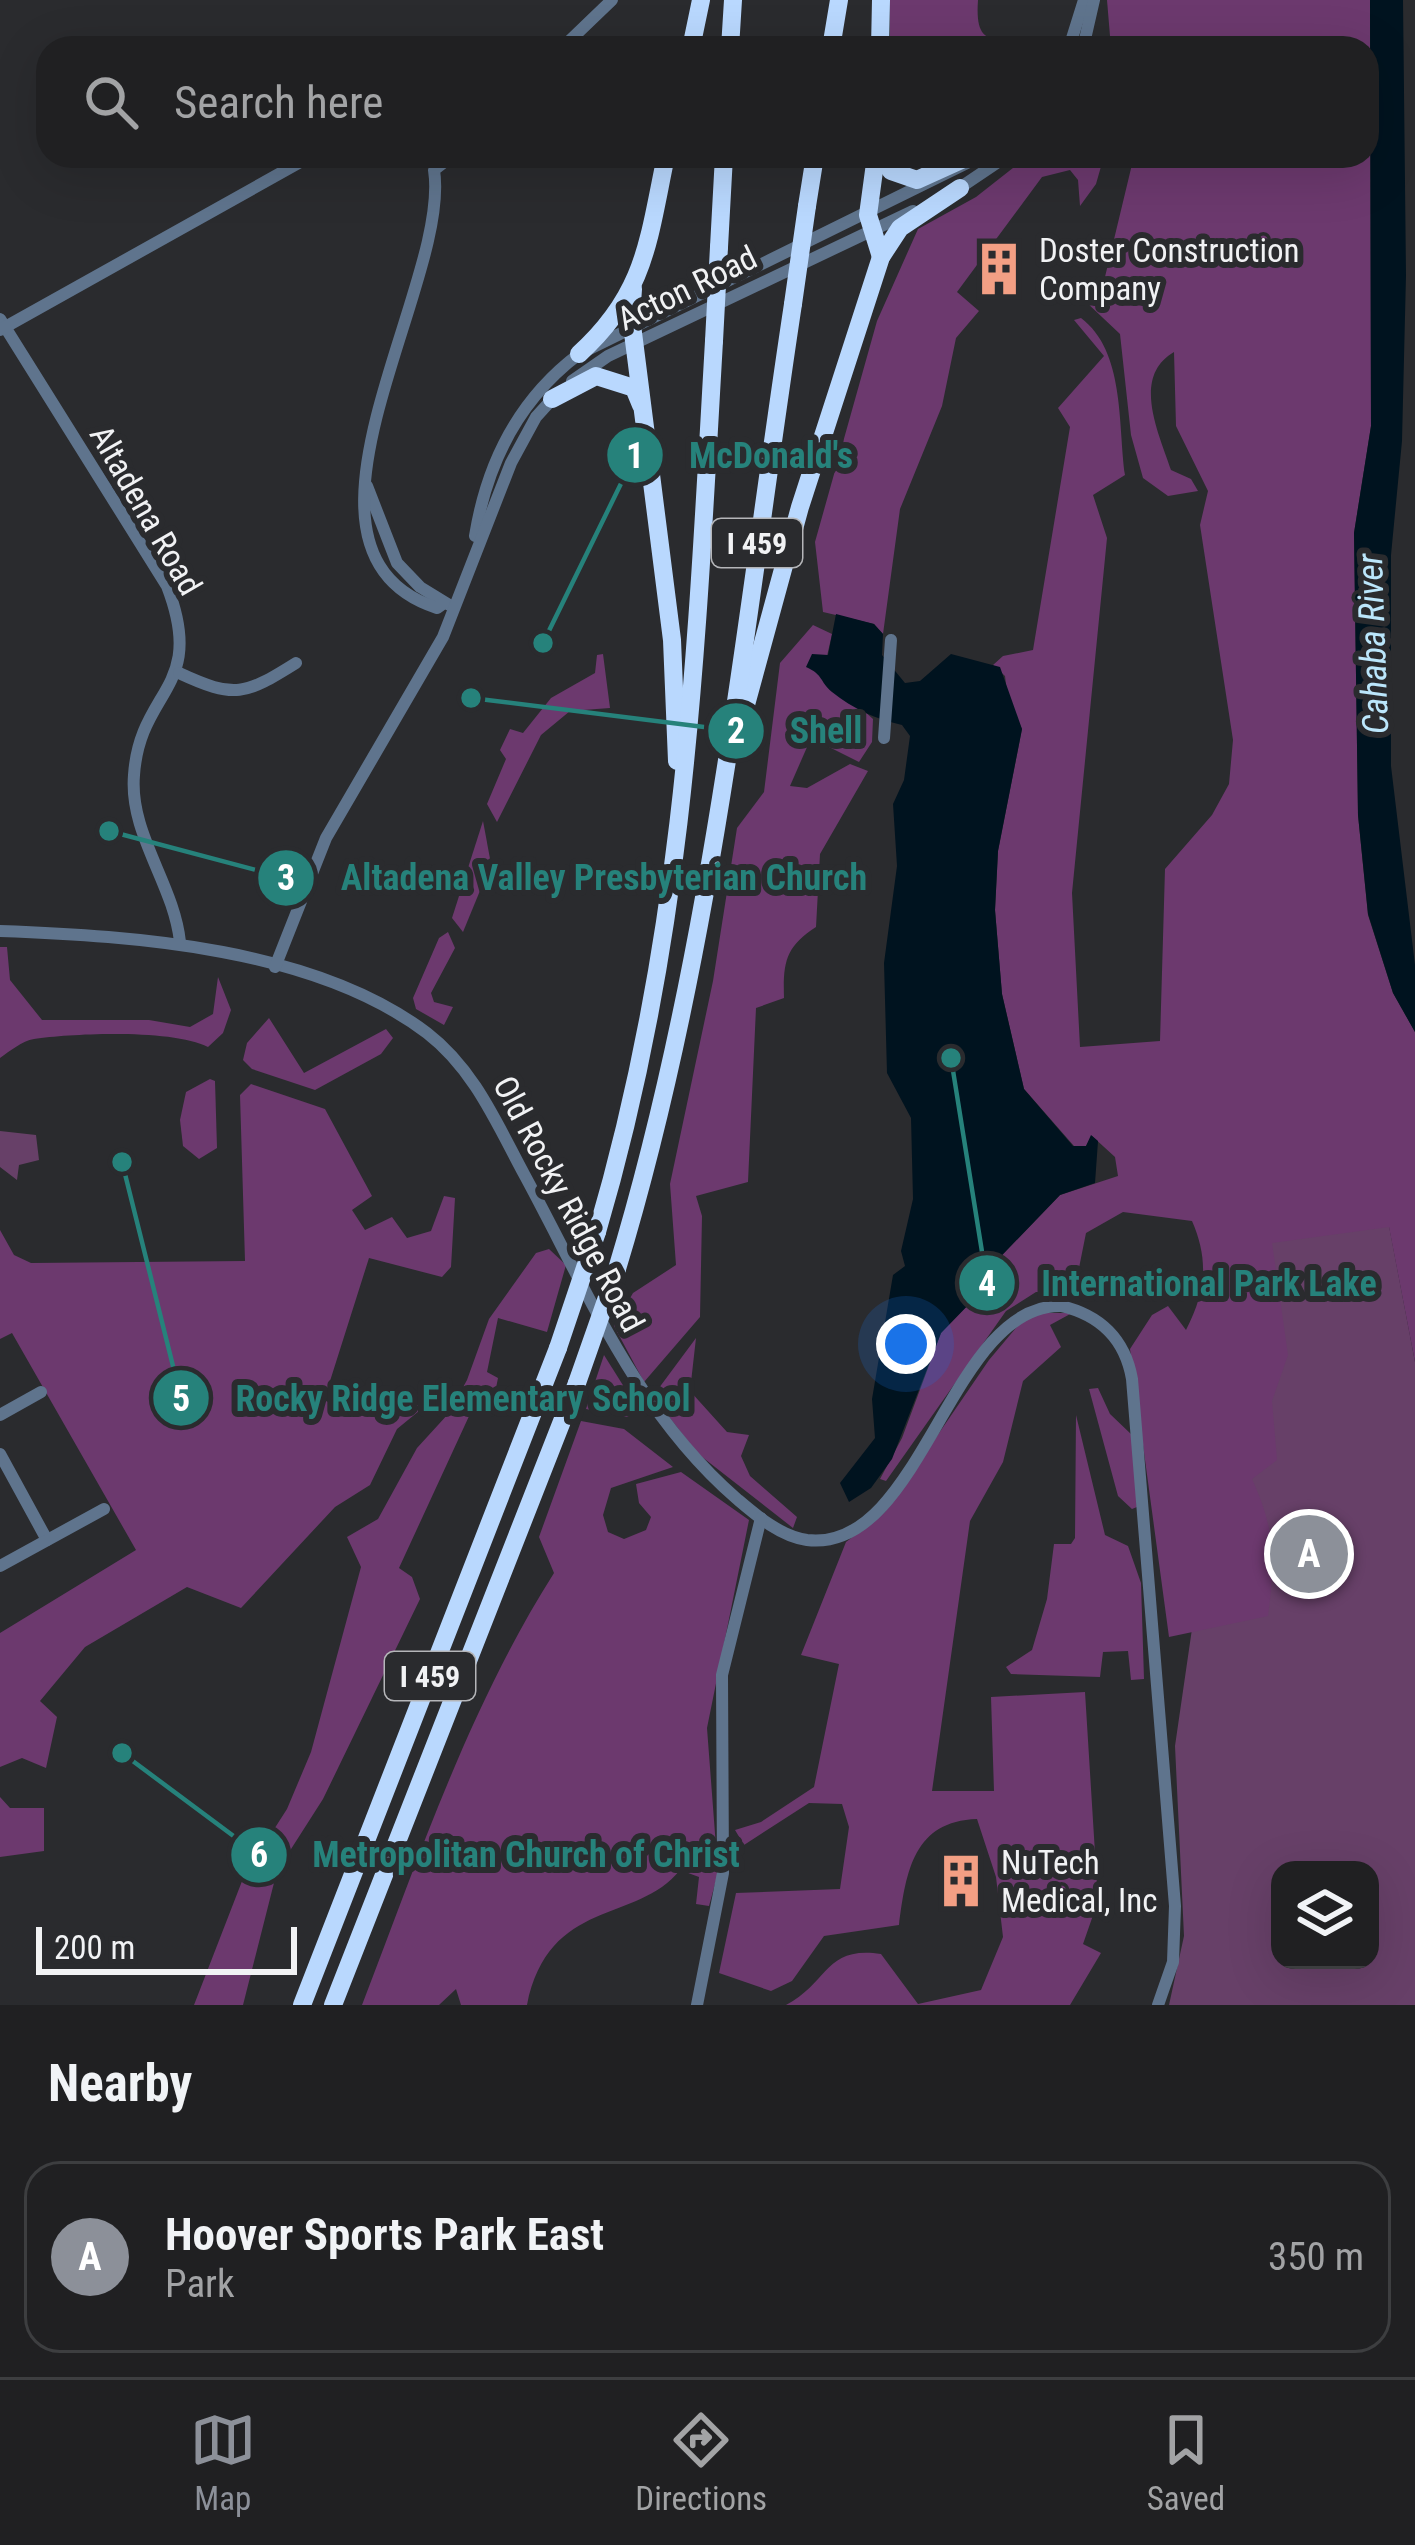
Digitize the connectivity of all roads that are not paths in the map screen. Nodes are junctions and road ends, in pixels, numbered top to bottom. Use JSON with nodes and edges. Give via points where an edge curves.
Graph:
{"nodes":[{"id":1,"x":612,"y":0,"type":"edge"},
{"id":2,"x":701,"y":0,"type":"edge"},
{"id":3,"x":733,"y":0,"type":"edge"},
{"id":4,"x":839,"y":0,"type":"edge"},
{"id":5,"x":881,"y":0,"type":"edge"},
{"id":6,"x":1084,"y":0,"type":"edge"},
{"id":7,"x":1094,"y":0,"type":"edge"},
{"id":8,"x":574,"y":36,"type":"edge"},
{"id":9,"x":694,"y":36,"type":"edge"},
{"id":10,"x":731,"y":36,"type":"edge"},
{"id":11,"x":834,"y":36,"type":"edge"},
{"id":12,"x":880,"y":36,"type":"edge"},
{"id":13,"x":1073,"y":36,"type":"edge"},
{"id":14,"x":1086,"y":36,"type":"edge"},
{"id":15,"x":288,"y":168,"type":"edge"},
{"id":16,"x":437,"y":168,"type":"edge"},
{"id":17,"x":664,"y":168,"type":"edge"},
{"id":18,"x":723,"y":168,"type":"edge"},
{"id":19,"x":813,"y":168,"type":"edge"},
{"id":20,"x":878,"y":168,"type":"edge"},
{"id":21,"x":889,"y":168,"type":"edge"},
{"id":22,"x":943,"y":168,"type":"edge"},
{"id":23,"x":961,"y":168,"type":"edge"},
{"id":24,"x":989,"y":168,"type":"edge"},
{"id":25,"x":960,"y":188,"type":"junction"},
{"id":26,"x":871,"y":222,"type":"junction"},
{"id":27,"x":880,"y":257,"type":"junction"},
{"id":28,"x":633,"y":289,"type":"junction"},
{"id":29,"x":2,"y":326,"type":"edge"},
{"id":30,"x":635,"y":334,"type":"junction"},
{"id":31,"x":579,"y":354,"type":"junction"},
{"id":32,"x":552,"y":399,"type":"junction"},
{"id":33,"x":645,"y":415,"type":"junction"},
{"id":34,"x":472,"y":553,"type":"junction"},
{"id":35,"x":450,"y":605,"type":"junction"},
{"id":36,"x":891,"y":640,"type":"dead end"},
{"id":37,"x":296,"y":663,"type":"dead end"},
{"id":38,"x":179,"y":673,"type":"junction"},
{"id":39,"x":884,"y":738,"type":"dead end"},
{"id":40,"x":721,"y":783,"type":"junction"},
{"id":41,"x":679,"y":856,"type":"junction"},
{"id":42,"x":0,"y":931,"type":"edge"},
{"id":43,"x":181,"y":942,"type":"junction"},
{"id":44,"x":275,"y":967,"type":"junction"},
{"id":45,"x":41,"y":1392,"type":"dead end"},
{"id":46,"x":0,"y":1415,"type":"edge"},
{"id":47,"x":0,"y":1454,"type":"edge"},
{"id":48,"x":104,"y":1509,"type":"dead end"},
{"id":49,"x":761,"y":1518,"type":"junction"},
{"id":50,"x":47,"y":1540,"type":"junction"},
{"id":51,"x":0,"y":1566,"type":"edge"},
{"id":52,"x":302,"y":2005,"type":"edge"},
{"id":53,"x":333,"y":2005,"type":"edge"},
{"id":54,"x":697,"y":2005,"type":"edge"},
{"id":55,"x":1158,"y":2005,"type":"edge"}],
"edges":[{"from":1,"to":8,"type":"street"},
{"from":2,"to":9,"type":"highway"},
{"from":3,"to":10,"type":"highway"},
{"from":4,"to":11,"type":"highway"},
{"from":5,"to":12,"type":"highway"},
{"from":6,"to":13,"type":"street"},
{"from":7,"to":14,"type":"street"},
{"from":15,"to":29,"type":"street"},
{"from":16,"to":35,"type":"street","via":[[434,223],[361,501],[381,567],[413,601]]},
{"from":17,"to":28,"type":"highway"},
{"from":18,"to":41,"type":"highway","number":"I 459","bridge":true},
{"from":19,"to":40,"type":"highway","number":"I 459","bridge":true},
{"from":20,"to":26,"type":"highway"},
{"from":21,"to":22,"type":"highway","via":[[916,180]]},
{"from":23,"to":26,"type":"street","name":"Acton Road"},
{"from":24,"to":25,"type":"street","name":"Acton Road"},
{"from":25,"to":26,"type":"street","name":"Acton Road"},
{"from":25,"to":27,"type":"highway","via":[[900,227]]},
{"from":26,"to":27,"type":"highway"},
{"from":26,"to":30,"type":"street","name":"Acton Road"},
{"from":27,"to":40,"type":"highway"},
{"from":28,"to":30,"type":"highway"},
{"from":28,"to":31,"type":"highway","via":[[613,323]]},
{"from":29,"to":38,"type":"street","name":"Altadena Road","via":[[166,586],[177,613]]},
{"from":30,"to":31,"type":"street","name":"Acton Road"},
{"from":30,"to":32,"type":"street","name":"Acton Road"},
{"from":30,"to":33,"type":"highway"},
{"from":31,"to":34,"type":"street","name":"Acton Road","via":[[543,385],[506,436]]},
{"from":32,"to":33,"type":"highway","via":[[596,376],[616,378],[634,388]]},
{"from":32,"to":34,"type":"street","name":"Acton Road","via":[[523,439]]},
{"from":33,"to":41,"type":"highway","via":[[672,640]]},
{"from":34,"to":35,"type":"street","name":"Acton Road"},
{"from":35,"to":44,"type":"street","name":"Acton Road","via":[[326,838]]},
{"from":36,"to":39,"type":"street"},
{"from":37,"to":38,"type":"street","via":[[242,692],[219,692]]},
{"from":38,"to":43,"type":"street","via":[[147,724],[134,793],[172,892]]},
{"from":40,"to":53,"type":"highway","number":"I 459","bridge":true,"via":[[685,1011],[617,1269]]},
{"from":41,"to":52,"type":"highway","number":"I 459","bridge":true,"via":[[646,1043],[597,1232]]},
{"from":42,"to":43,"type":"street","name":"Old Rocky Ridge Road"},
{"from":43,"to":44,"type":"street","name":"Old Rocky Ridge Road"},
{"from":44,"to":49,"type":"street","name":"Old Rocky Ridge Road","via":[[382,1004],[457,1061],[651,1407],[695,1461]]},
{"from":45,"to":46,"type":"street"},
{"from":47,"to":50,"type":"street"},
{"from":48,"to":50,"type":"street"},
{"from":49,"to":54,"type":"street","via":[[722,1675],[724,1873]]},
{"from":49,"to":55,"type":"street","name":"Old Rocky Ridge Road","via":[[812,1540],[866,1521],[988,1349],[1027,1312],[1070,1308],[1116,1338],[1135,1402],[1175,1906],[1173,1962]]},
{"from":50,"to":51,"type":"street"}]}
